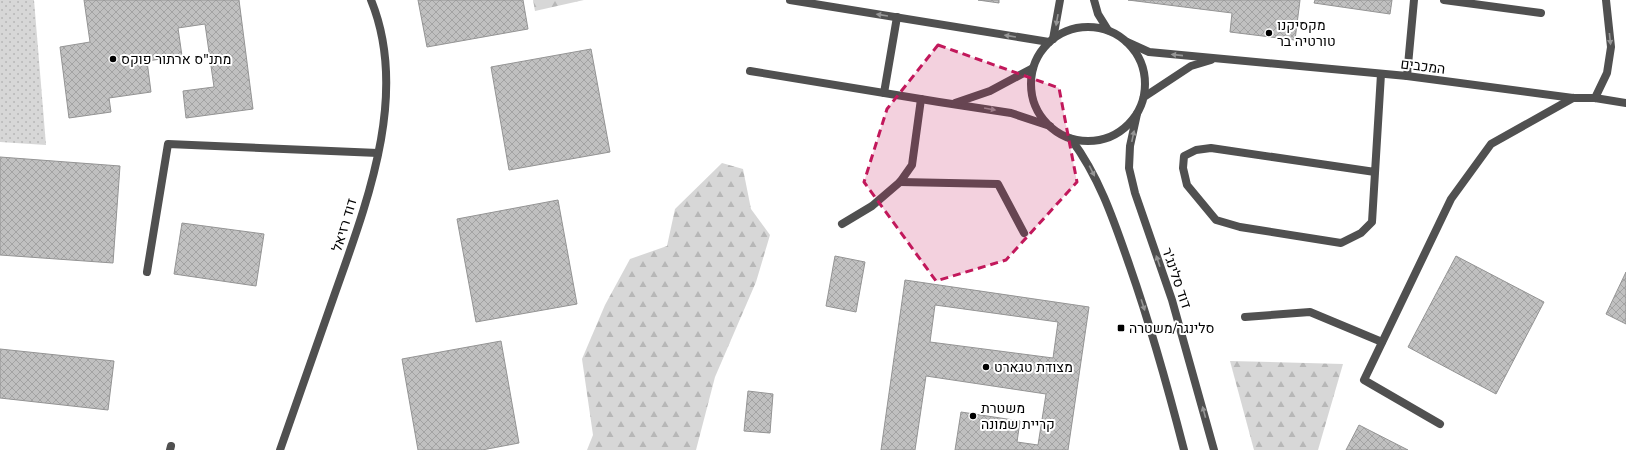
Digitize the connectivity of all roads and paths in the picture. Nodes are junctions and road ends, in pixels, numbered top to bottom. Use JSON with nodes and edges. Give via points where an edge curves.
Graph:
{"nodes":[{"id":1,"x":371,"y":0,"type":"edge"},
{"id":2,"x":790,"y":0,"type":"edge"},
{"id":3,"x":1060,"y":0,"type":"edge"},
{"id":4,"x":1094,"y":0,"type":"edge"},
{"id":5,"x":1414,"y":0,"type":"edge"},
{"id":6,"x":1444,"y":0,"type":"edge"},
{"id":7,"x":1606,"y":0,"type":"edge"},
{"id":8,"x":1541,"y":13,"type":"dead end"},
{"id":9,"x":897,"y":17,"type":"junction"},
{"id":10,"x":1108,"y":30,"type":"junction"},
{"id":11,"x":1051,"y":41,"type":"junction"},
{"id":12,"x":1127,"y":42,"type":"junction"},
{"id":13,"x":1216,"y":59,"type":"junction"},
{"id":14,"x":1033,"y":68,"type":"junction"},
{"id":15,"x":750,"y":71,"type":"dead end"},
{"id":16,"x":1381,"y":74,"type":"junction"},
{"id":17,"x":1406,"y":76,"type":"junction"},
{"id":18,"x":884,"y":93,"type":"junction"},
{"id":19,"x":1144,"y":97,"type":"junction"},
{"id":20,"x":1573,"y":98,"type":"junction"},
{"id":21,"x":1595,"y":98,"type":"junction"},
{"id":22,"x":921,"y":99,"type":"junction"},
{"id":23,"x":1626,"y":103,"type":"edge"},
{"id":24,"x":952,"y":104,"type":"junction"},
{"id":25,"x":1137,"y":113,"type":"junction"},
{"id":26,"x":1050,"y":126,"type":"junction"},
{"id":27,"x":1070,"y":139,"type":"junction"},
{"id":28,"x":378,"y":153,"type":"junction"},
{"id":29,"x":1375,"y":172,"type":"junction"},
{"id":30,"x":900,"y":182,"type":"junction"},
{"id":31,"x":842,"y":224,"type":"dead end"},
{"id":32,"x":1024,"y":233,"type":"dead end"},
{"id":33,"x":147,"y":272,"type":"dead end"},
{"id":34,"x":1245,"y":317,"type":"dead end"},
{"id":35,"x":1382,"y":342,"type":"junction"},
{"id":36,"x":1440,"y":424,"type":"dead end"},
{"id":37,"x":280,"y":450,"type":"edge"},
{"id":38,"x":1184,"y":450,"type":"edge"},
{"id":39,"x":1214,"y":450,"type":"edge"}],
"edges":[{"from":1,"to":28,"type":"street","name":"דוד רזיאל","via":[[378,19],[387,77],[383,131]]},
{"from":9,"to":2,"type":"street","one_way":true},
{"from":3,"to":11,"type":"street","one_way":true},
{"from":4,"to":10,"type":"street","via":[[1098,14]]},
{"from":5,"to":17,"type":"street"},
{"from":6,"to":8,"type":"street"},
{"from":7,"to":21,"type":"street","one_way":true,"via":[[1611,47],[1607,73]]},
{"from":11,"to":9,"type":"street","one_way":true},
{"from":9,"to":18,"type":"street"},
{"from":10,"to":11,"type":"street","via":[[1084,27],[1067,31]]},
{"from":10,"to":12,"type":"street"},
{"from":11,"to":14,"type":"street","via":[[1040,52]]},
{"from":13,"to":12,"type":"street","name":"המכבים","one_way":true,"via":[[1149,52]]},
{"from":12,"to":19,"type":"street","via":[[1140,60],[1145,79]]},
{"from":13,"to":16,"type":"street","name":"המכבים"},
{"from":13,"to":19,"type":"street","name":"המכבים","via":[[1191,66]]},
{"from":14,"to":24,"type":"street","via":[[990,91]]},
{"from":14,"to":26,"type":"street","via":[[1031,92],[1042,118]]},
{"from":15,"to":18,"type":"street"},
{"from":16,"to":17,"type":"street","name":"המכבים"},
{"from":16,"to":29,"type":"street"},
{"from":17,"to":20,"type":"street","name":"המכבים"},
{"from":18,"to":22,"type":"street"},
{"from":19,"to":25,"type":"street"},
{"from":20,"to":21,"type":"street","name":"המכבים"},
{"from":20,"to":35,"type":"street","via":[[1491,144],[1450,199]]},
{"from":21,"to":23,"type":"street","name":"המכבים"},
{"from":22,"to":24,"type":"street"},
{"from":22,"to":30,"type":"street","via":[[912,165]]},
{"from":24,"to":26,"type":"street","one_way":true,"via":[[1011,113]]},
{"from":25,"to":27,"type":"street","via":[[1122,130],[1106,139]]},
{"from":39,"to":25,"type":"street","name":"דוד סלינג'ר","one_way":true,"via":[[1172,300],[1135,193],[1129,168],[1130,146]]},
{"from":26,"to":27,"type":"street"},
{"from":27,"to":38,"type":"street","one_way":true,"via":[[1084,156],[1108,204],[1144,308]]},
{"from":28,"to":33,"type":"street","via":[[168,144]]},
{"from":28,"to":37,"type":"street","name":"דוד רזיאל","via":[[354,238]]},
{"from":29,"to":29,"type":"street","via":[[1212,148],[1196,150],[1184,156],[1183,168],[1187,186],[1216,220],[1240,227],[1341,243],[1361,233],[1372,222]]},
{"from":30,"to":31,"type":"street","via":[[872,206]]},
{"from":30,"to":32,"type":"street","via":[[998,184]]},
{"from":34,"to":35,"type":"street","via":[[1310,312]]},
{"from":35,"to":36,"type":"street","via":[[1364,380]]}]}
